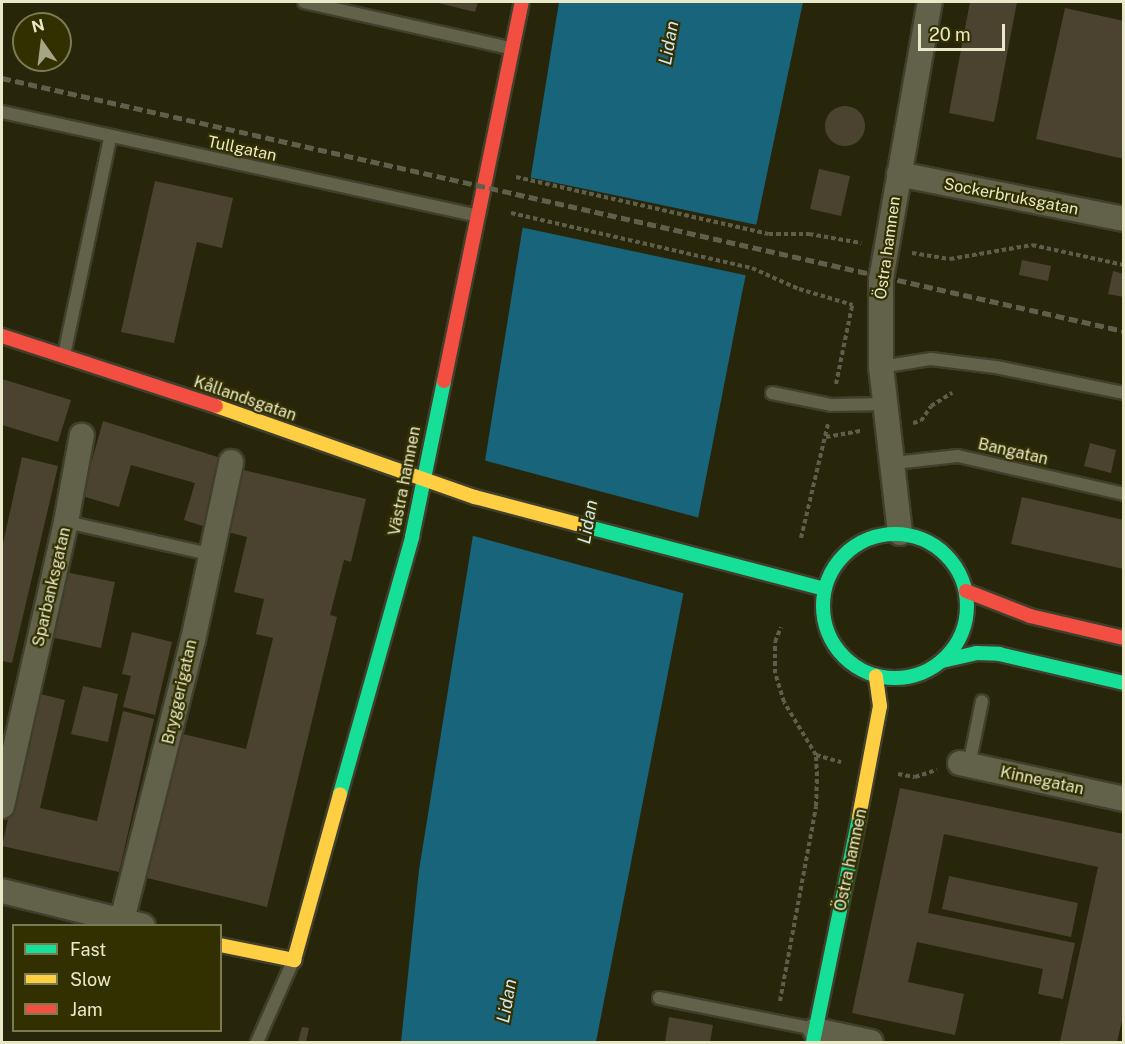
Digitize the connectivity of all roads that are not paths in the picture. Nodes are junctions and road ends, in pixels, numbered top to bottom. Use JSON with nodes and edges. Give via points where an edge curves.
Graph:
{"nodes":[{"id":1,"x":304,"y":2,"type":"edge"},
{"id":2,"x":522,"y":2,"type":"edge"},
{"id":3,"x":930,"y":2,"type":"edge"},
{"id":4,"x":510,"y":48,"type":"junction"},
{"id":5,"x":2,"y":112,"type":"edge"},
{"id":6,"x":110,"y":139,"type":"junction"},
{"id":7,"x":899,"y":174,"type":"junction"},
{"id":8,"x":476,"y":215,"type":"junction"},
{"id":9,"x":1124,"y":219,"type":"edge"},
{"id":10,"x":2,"y":336,"type":"edge"},
{"id":11,"x":64,"y":355,"type":"junction"},
{"id":12,"x":881,"y":367,"type":"junction"},
{"id":13,"x":772,"y":393,"type":"dead end"},
{"id":14,"x":1124,"y":393,"type":"edge"},
{"id":15,"x":886,"y":415,"type":"junction"},
{"id":16,"x":82,"y":435,"type":"dead end"},
{"id":17,"x":231,"y":462,"type":"dead end"},
{"id":18,"x":894,"y":463,"type":"junction"},
{"id":19,"x":422,"y":480,"type":"junction"},
{"id":20,"x":1124,"y":494,"type":"edge"},
{"id":21,"x":66,"y":522,"type":"junction"},
{"id":22,"x":900,"y":533,"type":"junction"},
{"id":23,"x":209,"y":554,"type":"junction"},
{"id":24,"x":824,"y":589,"type":"junction"},
{"id":25,"x":966,"y":591,"type":"junction"},
{"id":26,"x":1124,"y":638,"type":"edge"},
{"id":27,"x":942,"y":661,"type":"junction"},
{"id":28,"x":876,"y":676,"type":"junction"},
{"id":29,"x":1124,"y":683,"type":"edge"},
{"id":30,"x":982,"y":701,"type":"dead end"},
{"id":31,"x":964,"y":764,"type":"joint"},
{"id":32,"x":1124,"y":799,"type":"edge"},
{"id":33,"x":2,"y":806,"type":"edge"},
{"id":34,"x":2,"y":891,"type":"edge"},
{"id":35,"x":133,"y":923,"type":"edge"},
{"id":36,"x":222,"y":945,"type":"edge"},
{"id":37,"x":294,"y":960,"type":"junction"},
{"id":38,"x":659,"y":998,"type":"dead end"},
{"id":39,"x":814,"y":1036,"type":"edge"},
{"id":40,"x":257,"y":1042,"type":"edge"},
{"id":41,"x":871,"y":1042,"type":"edge"}],
"edges":[{"from":1,"to":4,"type":"lane"},
{"from":2,"to":4,"type":"main road","name":"Västra hamnen"},
{"from":3,"to":7,"type":"street","name":"Östra hamnen"},
{"from":4,"to":8,"type":"main road","name":"Västra hamnen"},
{"from":5,"to":6,"type":"lane","name":"Tullgatan"},
{"from":6,"to":8,"type":"lane","name":"Tullgatan"},
{"from":6,"to":11,"type":"lane"},
{"from":7,"to":9,"type":"street","name":"Sockerbruksgatan"},
{"from":7,"to":12,"type":"street","name":"Östra hamnen","via":[[875,251]]},
{"from":8,"to":19,"type":"main road","name":"Västra hamnen"},
{"from":10,"to":11,"type":"main road","name":"Kållandsgatan"},
{"from":11,"to":19,"type":"main road","name":"Kållandsgatan"},
{"from":12,"to":14,"type":"lane","via":[[931,359],[996,367]]},
{"from":12,"to":15,"type":"street","name":"Östra hamnen"},
{"from":13,"to":15,"type":"lane"},
{"from":15,"to":18,"type":"street","name":"Östra hamnen"},
{"from":16,"to":21,"type":"street","name":"Sparbanksgatan"},
{"from":17,"to":23,"type":"street","name":"Bryggerigatan"},
{"from":18,"to":20,"type":"lane","name":"Bangatan","via":[[958,456]]},
{"from":18,"to":22,"type":"street","name":"Östra hamnen"},
{"from":19,"to":24,"type":"main road","name":"Kållandsgatan","via":[[694,557]]},
{"from":19,"to":37,"type":"main road","name":"Västra hamnen","via":[[406,556]]},
{"from":21,"to":23,"type":"lane"},
{"from":21,"to":33,"type":"street","name":"Sparbanksgatan"},
{"from":22,"to":24,"type":"main road","via":[[874,536],[851,547],[834,565]]},
{"from":22,"to":25,"type":"main road","via":[[923,538],[943,550],[958,569]]},
{"from":23,"to":35,"type":"street","name":"Bryggerigatan"},
{"from":24,"to":28,"type":"main road","via":[[822,611],[833,643],[856,667]]},
{"from":25,"to":26,"type":"main road","via":[[1030,616]]},
{"from":25,"to":27,"type":"main road","via":[[964,629]]},
{"from":27,"to":28,"type":"main road","via":[[918,675]]},
{"from":27,"to":29,"type":"main road","via":[[976,653],[999,654]]},
{"from":28,"to":39,"type":"main road","name":"Östra hamnen","via":[[880,706],[869,770]]},
{"from":30,"to":31,"type":"lane"},
{"from":31,"to":32,"type":"street","name":"Kinnegatan"},
{"from":34,"to":35,"type":"street"},
{"from":36,"to":37,"type":"main road"},
{"from":37,"to":40,"type":"lane"},
{"from":38,"to":39,"type":"lane","via":[[777,1020]]},
{"from":39,"to":41,"type":"street"}]}
